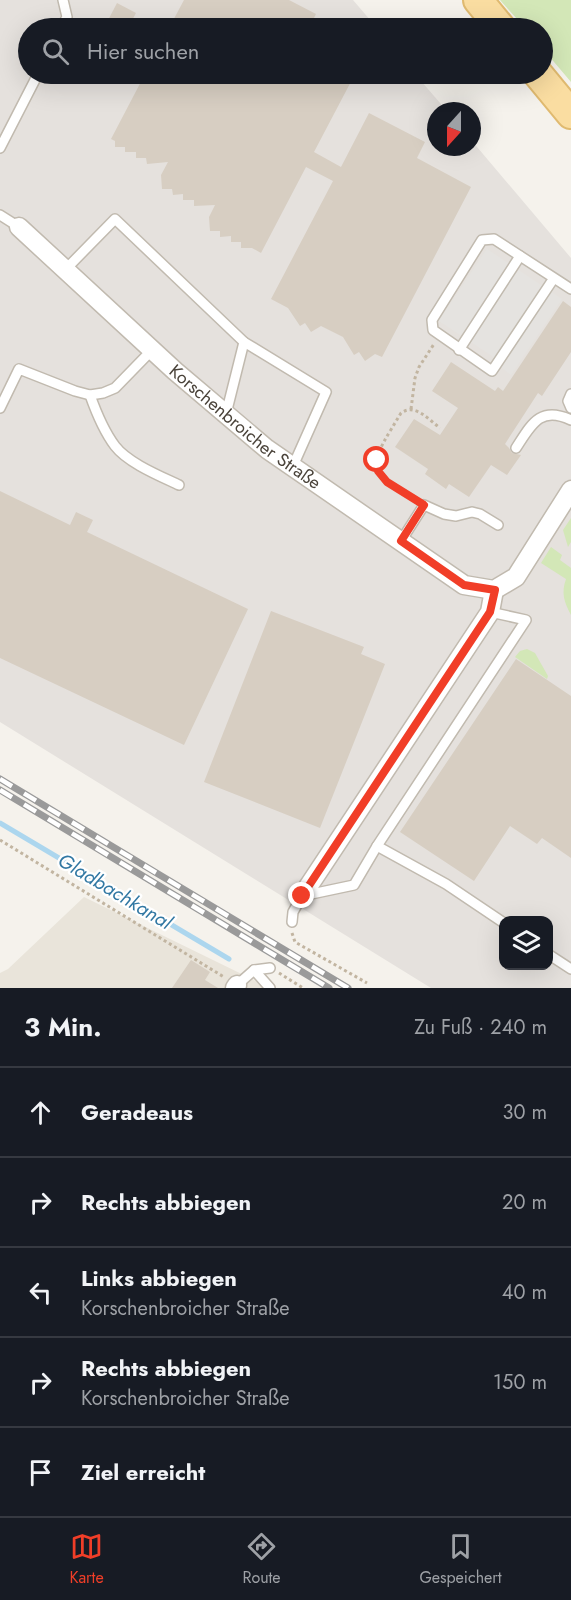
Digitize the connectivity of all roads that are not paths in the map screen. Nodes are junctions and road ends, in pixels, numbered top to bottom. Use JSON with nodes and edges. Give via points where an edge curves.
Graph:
{"nodes":[{"id":1,"x":63,"y":0,"type":"edge"},
{"id":2,"x":478,"y":0,"type":"edge"},
{"id":3,"x":66,"y":18,"type":"edge"},
{"id":4,"x":493,"y":18,"type":"edge"},
{"id":5,"x":33,"y":84,"type":"edge"},
{"id":6,"x":546,"y":84,"type":"edge"},
{"id":7,"x":571,"y":114,"type":"edge"},
{"id":8,"x":0,"y":148,"type":"edge"},
{"id":9,"x":0,"y":215,"type":"edge"},
{"id":10,"x":19,"y":227,"type":"joint"},
{"id":11,"x":520,"y":256,"type":"junction"},
{"id":12,"x":65,"y":270,"type":"junction"},
{"id":13,"x":554,"y":278,"type":"junction"},
{"id":14,"x":571,"y":289,"type":"edge"},
{"id":15,"x":244,"y":342,"type":"junction"},
{"id":16,"x":152,"y":350,"type":"junction"},
{"id":17,"x":459,"y":350,"type":"junction"},
{"id":18,"x":90,"y":394,"type":"junction"},
{"id":19,"x":571,"y":394,"type":"edge"},
{"id":20,"x":0,"y":408,"type":"edge"},
{"id":21,"x":571,"y":408,"type":"edge"},
{"id":22,"x":226,"y":414,"type":"junction"},
{"id":23,"x":571,"y":420,"type":"edge"},
{"id":24,"x":516,"y":448,"type":"dead end"},
{"id":25,"x":292,"y":466,"type":"junction"},
{"id":26,"x":179,"y":485,"type":"dead end"},
{"id":27,"x":571,"y":490,"type":"edge"},
{"id":28,"x":498,"y":525,"type":"dead end"},
{"id":29,"x":401,"y":541,"type":"junction"},
{"id":30,"x":495,"y":590,"type":"junction"},
{"id":31,"x":490,"y":612,"type":"junction"},
{"id":32,"x":377,"y":846,"type":"junction"},
{"id":33,"x":302,"y":896,"type":"junction"},
{"id":34,"x":499,"y":920,"type":"edge"},
{"id":35,"x":292,"y":922,"type":"road end"},
{"id":36,"x":553,"y":957,"type":"edge"},
{"id":37,"x":270,"y":968,"type":"road end"},
{"id":38,"x":571,"y":969,"type":"edge"},
{"id":39,"x":254,"y":970,"type":"junction"},
{"id":40,"x":236,"y":986,"type":"edge"},
{"id":41,"x":270,"y":988,"type":"edge"}],
"edges":[{"from":1,"to":3,"type":"lane"},
{"from":2,"to":4,"type":"main road"},
{"from":5,"to":8,"type":"lane"},
{"from":6,"to":7,"type":"main road"},
{"from":9,"to":10,"type":"lane"},
{"from":10,"to":12,"type":"street","name":"Korschenbroicher Straße"},
{"from":11,"to":13,"type":"lane"},
{"from":11,"to":17,"type":"lane"},
{"from":11,"to":17,"type":"lane","via":[[494,239],[482,240],[432,320],[433,330]]},
{"from":12,"to":15,"type":"lane","via":[[115,219]]},
{"from":12,"to":16,"type":"street","name":"Korschenbroicher Straße"},
{"from":13,"to":14,"type":"lane"},
{"from":13,"to":17,"type":"lane","via":[[492,371]]},
{"from":15,"to":22,"type":"lane"},
{"from":15,"to":25,"type":"lane","via":[[326,392]]},
{"from":16,"to":18,"type":"lane","via":[[115,388]]},
{"from":16,"to":22,"type":"street","name":"Korschenbroicher Straße"},
{"from":18,"to":20,"type":"lane","via":[[19,369]]},
{"from":18,"to":26,"type":"lane","via":[[99,420],[116,448],[139,465]]},
{"from":19,"to":21,"type":"lane"},
{"from":22,"to":25,"type":"street","name":"Korschenbroicher Straße"},
{"from":23,"to":24,"type":"lane","via":[[556,414],[540,417]]},
{"from":25,"to":29,"type":"street","name":"Korschenbroicher Straße"},
{"from":27,"to":30,"type":"street","via":[[516,578]]},
{"from":28,"to":29,"type":"lane","via":[[480,514],[456,516],[424,505]]},
{"from":29,"to":30,"type":"street","name":"Korschenbroicher Straße","via":[[464,585]]},
{"from":30,"to":31,"type":"street"},
{"from":31,"to":32,"type":"lane","via":[[526,620]]},
{"from":31,"to":33,"type":"street"},
{"from":32,"to":33,"type":"lane","via":[[354,885]]},
{"from":32,"to":34,"type":"lane","via":[[446,884]]},
{"from":33,"to":35,"type":"lane"},
{"from":36,"to":38,"type":"lane"},
{"from":37,"to":39,"type":"lane"},
{"from":39,"to":40,"type":"lane"},
{"from":39,"to":41,"type":"lane"}]}
